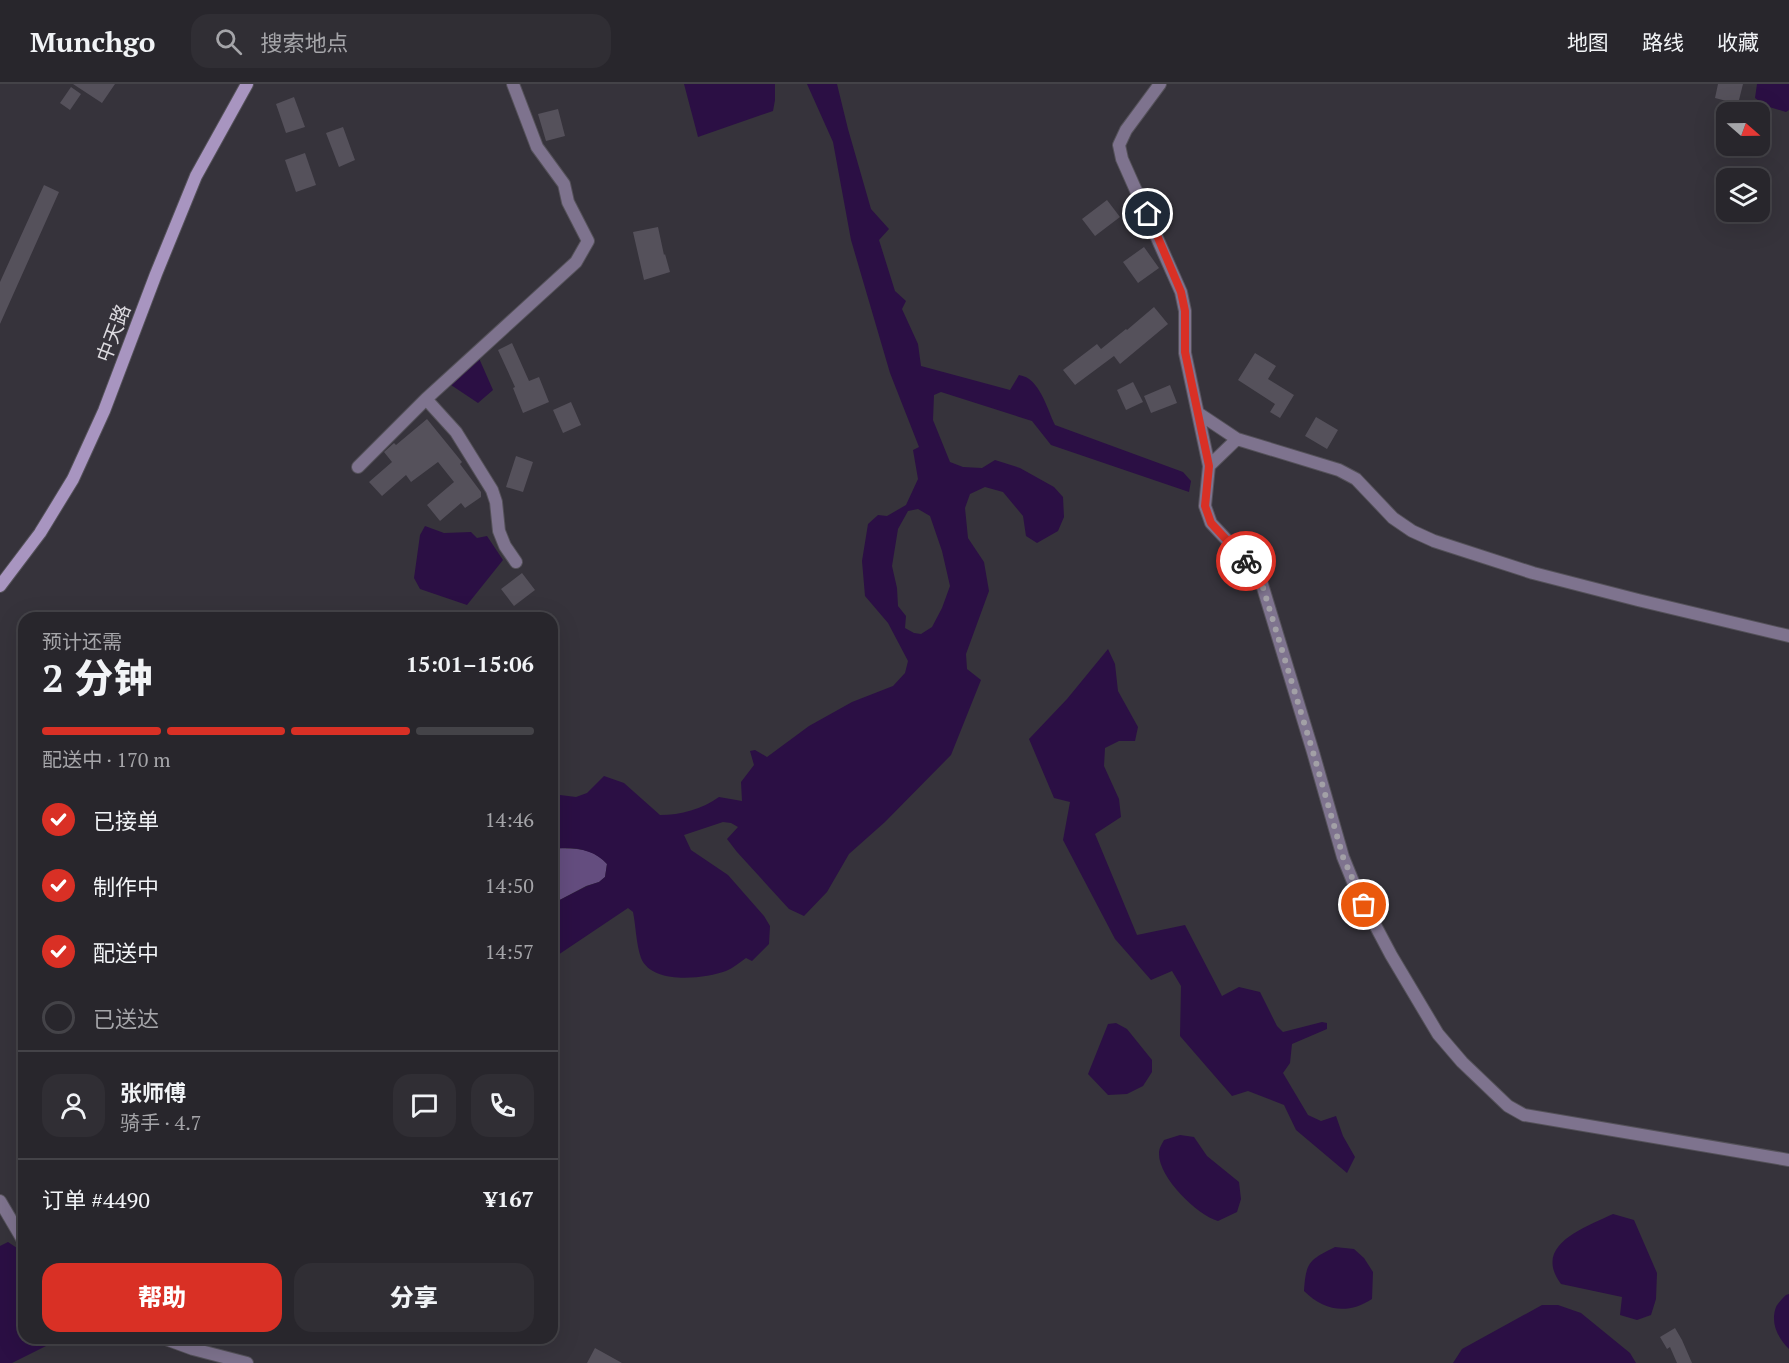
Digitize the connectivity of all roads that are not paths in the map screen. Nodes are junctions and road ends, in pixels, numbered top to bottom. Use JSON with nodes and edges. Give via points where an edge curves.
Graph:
{"nodes":[{"id":1,"x":247,"y":84,"type":"edge"},
{"id":2,"x":513,"y":84,"type":"edge"},
{"id":3,"x":1160,"y":84,"type":"edge"},
{"id":4,"x":426,"y":399,"type":"junction"},
{"id":5,"x":1198,"y":413,"type":"junction"},
{"id":6,"x":1237,"y":439,"type":"junction"},
{"id":7,"x":1209,"y":466,"type":"junction"},
{"id":8,"x":358,"y":467,"type":"dead end"},
{"id":9,"x":516,"y":561,"type":"dead end"},
{"id":10,"x":0,"y":586,"type":"edge"},
{"id":11,"x":1789,"y":636,"type":"edge"},
{"id":12,"x":1789,"y":1160,"type":"edge"},
{"id":13,"x":0,"y":1202,"type":"edge"},
{"id":14,"x":18,"y":1232,"type":"edge"},
{"id":15,"x":179,"y":1344,"type":"edge"},
{"id":16,"x":247,"y":1363,"type":"edge"}],
"edges":[{"from":1,"to":10,"type":"main road","name":"中天路","via":[[196,176],[104,411],[73,479],[40,533]]},
{"from":2,"to":4,"type":"street","via":[[537,147],[564,184],[568,202],[588,242],[576,262]]},
{"from":3,"to":5,"type":"street","via":[[1119,145],[1181,292],[1185,352]]},
{"from":4,"to":8,"type":"street"},
{"from":4,"to":9,"type":"street","via":[[456,432],[492,490],[505,546]]},
{"from":5,"to":6,"type":"street"},
{"from":5,"to":7,"type":"street"},
{"from":6,"to":7,"type":"street"},
{"from":6,"to":11,"type":"street","via":[[1356,479],[1393,518],[1434,541],[1533,573]]},
{"from":7,"to":12,"type":"street","via":[[1205,506],[1211,523],[1261,581],[1351,878],[1438,1034],[1508,1106],[1524,1115]]},
{"from":13,"to":14,"type":"street"},
{"from":15,"to":16,"type":"street"}]}
